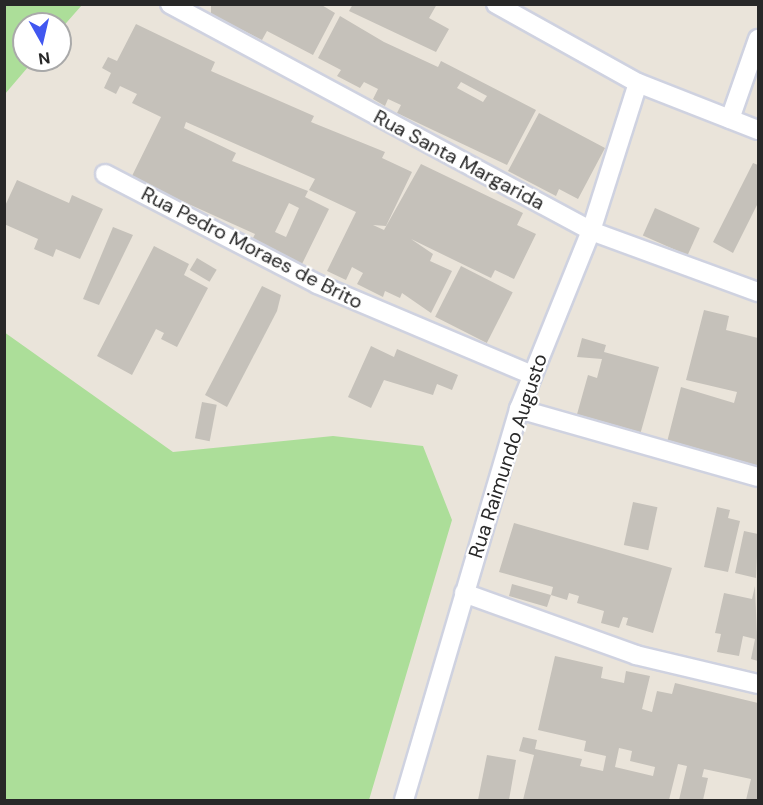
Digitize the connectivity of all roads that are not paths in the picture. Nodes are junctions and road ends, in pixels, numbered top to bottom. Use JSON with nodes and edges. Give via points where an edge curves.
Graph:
{"nodes":[{"id":1,"x":170,"y":4,"type":"edge"},
{"id":2,"x":496,"y":4,"type":"edge"},
{"id":3,"x":759,"y":39,"type":"edge"},
{"id":4,"x":638,"y":83,"type":"junction"},
{"id":5,"x":730,"y":119,"type":"junction"},
{"id":6,"x":757,"y":131,"type":"edge"},
{"id":7,"x":105,"y":174,"type":"dead end"},
{"id":8,"x":591,"y":231,"type":"junction"},
{"id":9,"x":759,"y":292,"type":"edge"},
{"id":10,"x":532,"y":375,"type":"junction"},
{"id":11,"x":519,"y":409,"type":"junction"},
{"id":12,"x":759,"y":477,"type":"edge"},
{"id":13,"x":464,"y":593,"type":"junction"},
{"id":14,"x":759,"y":684,"type":"edge"},
{"id":15,"x":404,"y":801,"type":"edge"}],
"edges":[{"from":1,"to":8,"type":"street","name":"Rua Santa Margarida"},
{"from":2,"to":4,"type":"street"},
{"from":3,"to":5,"type":"street"},
{"from":4,"to":5,"type":"street"},
{"from":4,"to":8,"type":"street","name":"Rua Raimundo Augusto"},
{"from":5,"to":6,"type":"street"},
{"from":7,"to":10,"type":"street","name":"Rua Pedro Moraes de Brito","via":[[317,285]]},
{"from":8,"to":9,"type":"street","name":"Rua Santa Margarida"},
{"from":8,"to":10,"type":"street","name":"Rua Raimundo Augusto"},
{"from":10,"to":11,"type":"street","name":"Rua Raimundo Augusto"},
{"from":11,"to":12,"type":"street"},
{"from":11,"to":13,"type":"street","name":"Rua Raimundo Augusto"},
{"from":13,"to":14,"type":"street","via":[[636,655]]},
{"from":13,"to":15,"type":"street","name":"Rua Raimundo Augusto"}]}
